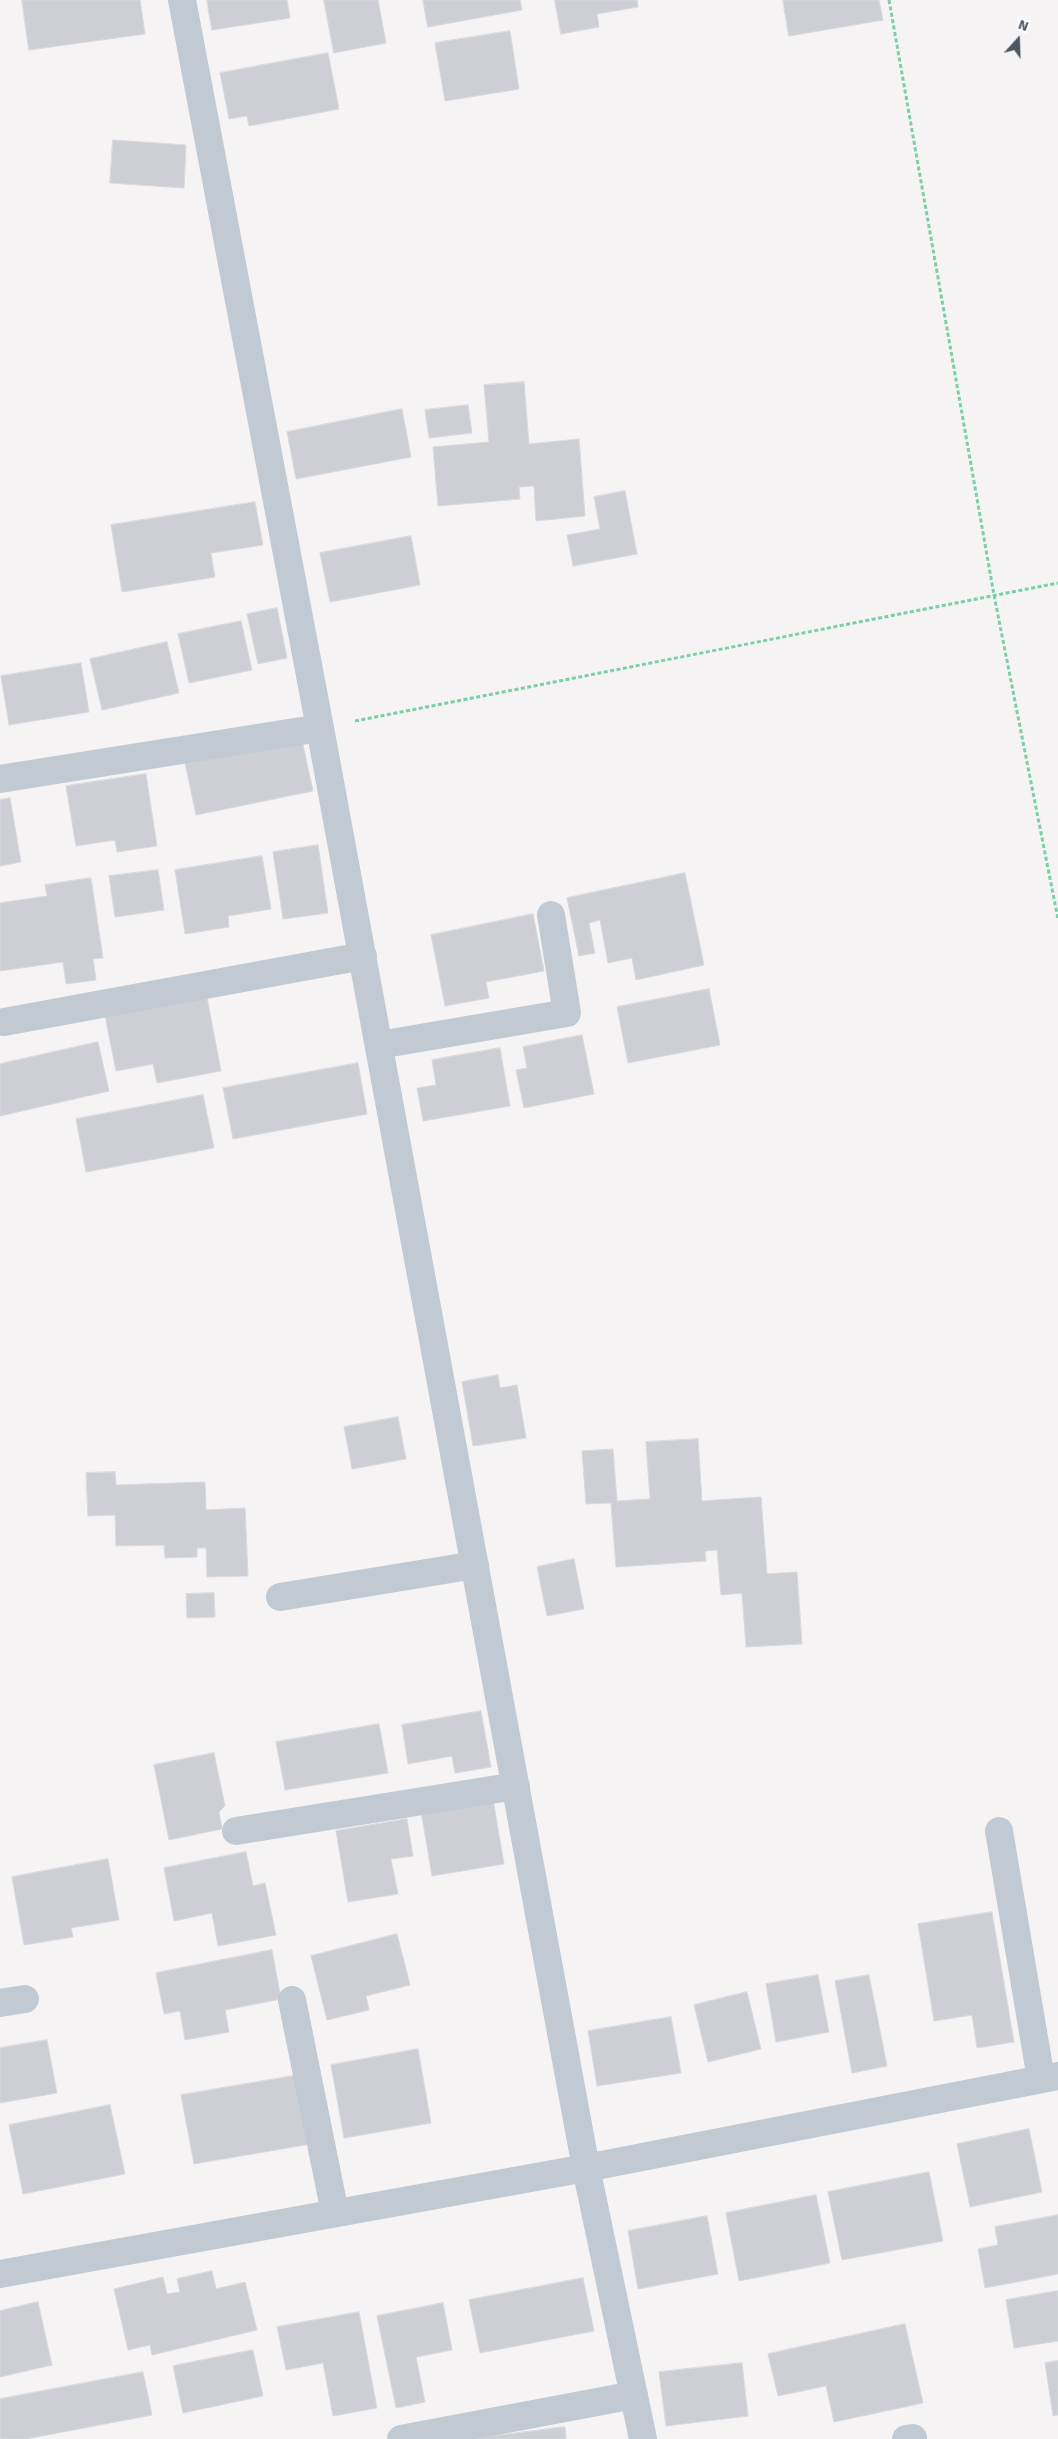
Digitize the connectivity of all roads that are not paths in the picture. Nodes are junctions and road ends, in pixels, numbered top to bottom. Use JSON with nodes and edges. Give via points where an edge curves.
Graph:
{"nodes":[{"id":1,"x":182,"y":0,"type":"edge"},
{"id":2,"x":320,"y":728,"type":"junction"},
{"id":3,"x":0,"y":779,"type":"edge"},
{"id":4,"x":551,"y":915,"type":"dead end"},
{"id":5,"x":362,"y":956,"type":"junction"},
{"id":6,"x":4,"y":1022,"type":"dead end"},
{"id":7,"x":379,"y":1045,"type":"junction"},
{"id":8,"x":475,"y":1564,"type":"junction"},
{"id":9,"x":280,"y":1597,"type":"dead end"},
{"id":10,"x":516,"y":1786,"type":"junction"},
{"id":11,"x":236,"y":1830,"type":"dead end"},
{"id":12,"x":1000,"y":1832,"type":"dead end"},
{"id":13,"x":292,"y":2000,"type":"dead end"},
{"id":14,"x":1049,"y":2077,"type":"edge"},
{"id":15,"x":586,"y":2168,"type":"junction"},
{"id":16,"x":335,"y":2213,"type":"junction"},
{"id":17,"x":0,"y":2274,"type":"edge"},
{"id":18,"x":634,"y":2395,"type":"junction"},
{"id":19,"x":401,"y":2439,"type":"edge"},
{"id":20,"x":643,"y":2439,"type":"edge"}],
"edges":[{"from":1,"to":2,"type":"street"},
{"from":2,"to":3,"type":"street"},
{"from":2,"to":5,"type":"street"},
{"from":4,"to":7,"type":"street","via":[[566,1012]]},
{"from":5,"to":6,"type":"street"},
{"from":5,"to":7,"type":"street"},
{"from":7,"to":8,"type":"street"},
{"from":8,"to":9,"type":"street"},
{"from":8,"to":10,"type":"street"},
{"from":10,"to":11,"type":"street"},
{"from":10,"to":15,"type":"street"},
{"from":12,"to":14,"type":"street"},
{"from":13,"to":16,"type":"street"},
{"from":14,"to":15,"type":"street"},
{"from":15,"to":16,"type":"street"},
{"from":15,"to":18,"type":"street"},
{"from":16,"to":17,"type":"street"},
{"from":18,"to":19,"type":"street"},
{"from":18,"to":20,"type":"street"}]}
